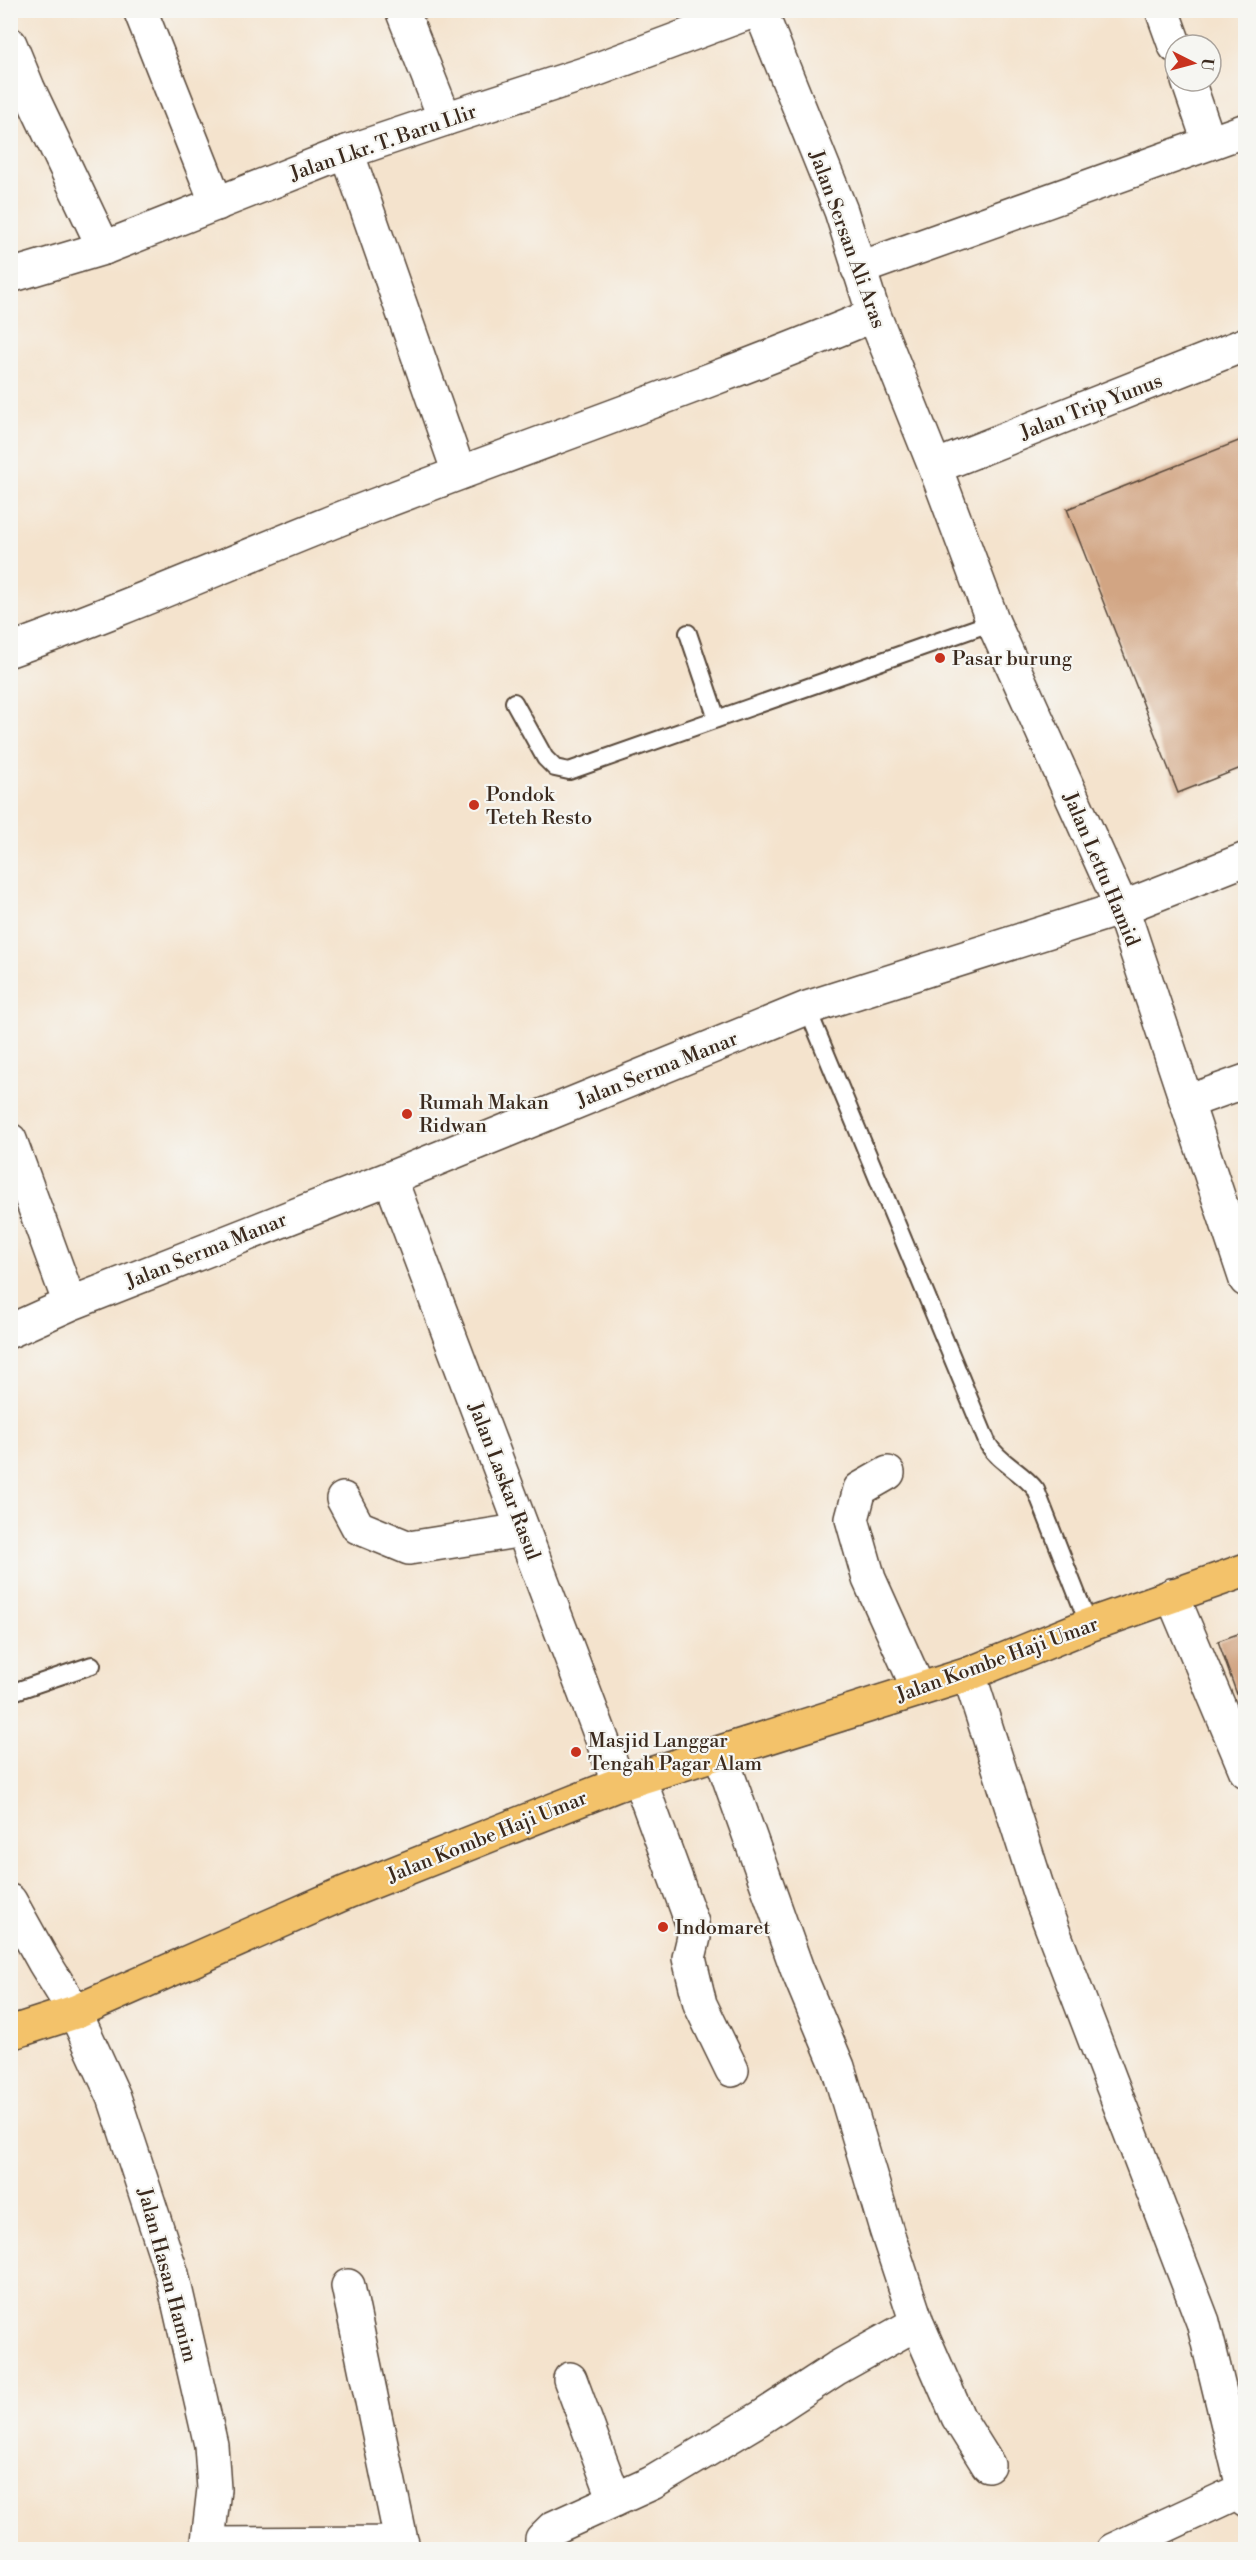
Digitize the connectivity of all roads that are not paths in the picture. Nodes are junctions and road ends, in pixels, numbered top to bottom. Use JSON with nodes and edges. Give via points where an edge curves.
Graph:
{"nodes":[{"id":1,"x":140,"y":10,"type":"edge"},
{"id":2,"x":402,"y":10,"type":"edge"},
{"id":3,"x":758,"y":10,"type":"edge"},
{"id":4,"x":1162,"y":10,"type":"edge"},
{"id":5,"x":1170,"y":33,"type":"edge"},
{"id":6,"x":10,"y":44,"type":"edge"},
{"id":7,"x":1192,"y":93,"type":"edge"},
{"id":8,"x":445,"y":119,"type":"junction"},
{"id":9,"x":1245,"y":130,"type":"edge"},
{"id":10,"x":1209,"y":142,"type":"junction"},
{"id":11,"x":346,"y":152,"type":"junction"},
{"id":12,"x":217,"y":204,"type":"junction"},
{"id":13,"x":104,"y":248,"type":"junction"},
{"id":14,"x":858,"y":269,"type":"junction"},
{"id":15,"x":10,"y":276,"type":"edge"},
{"id":16,"x":874,"y":315,"type":"junction"},
{"id":17,"x":1245,"y":344,"type":"edge"},
{"id":18,"x":935,"y":467,"type":"junction"},
{"id":19,"x":459,"y":473,"type":"junction"},
{"id":20,"x":993,"y":622,"type":"junction"},
{"id":21,"x":688,"y":633,"type":"dead end"},
{"id":22,"x":10,"y":650,"type":"edge"},
{"id":23,"x":514,"y":702,"type":"dead end"},
{"id":24,"x":717,"y":719,"type":"junction"},
{"id":25,"x":1245,"y":859,"type":"edge"},
{"id":26,"x":1122,"y":908,"type":"junction"},
{"id":27,"x":807,"y":1008,"type":"junction"},
{"id":28,"x":1245,"y":1081,"type":"edge"},
{"id":29,"x":1187,"y":1102,"type":"junction"},
{"id":30,"x":10,"y":1140,"type":"edge"},
{"id":31,"x":390,"y":1178,"type":"junction"},
{"id":32,"x":1245,"y":1280,"type":"edge"},
{"id":33,"x":70,"y":1305,"type":"junction"},
{"id":34,"x":10,"y":1331,"type":"edge"},
{"id":35,"x":888,"y":1473,"type":"dead end"},
{"id":36,"x":344,"y":1499,"type":"dead end"},
{"id":37,"x":523,"y":1530,"type":"junction"},
{"id":38,"x":1245,"y":1570,"type":"edge"},
{"id":39,"x":1172,"y":1595,"type":"junction"},
{"id":40,"x":1089,"y":1624,"type":"junction"},
{"id":41,"x":92,"y":1665,"type":"dead end"},
{"id":42,"x":969,"y":1674,"type":"junction"},
{"id":43,"x":919,"y":1690,"type":"junction"},
{"id":44,"x":10,"y":1693,"type":"edge"},
{"id":45,"x":720,"y":1753,"type":"junction"},
{"id":46,"x":1245,"y":1771,"type":"edge"},
{"id":47,"x":629,"y":1781,"type":"junction"},
{"id":48,"x":10,"y":1901,"type":"edge"},
{"id":49,"x":75,"y":2012,"type":"junction"},
{"id":50,"x":10,"y":2033,"type":"edge"},
{"id":51,"x":732,"y":2070,"type":"dead end"},
{"id":52,"x":348,"y":2286,"type":"dead end"},
{"id":53,"x":917,"y":2323,"type":"junction"},
{"id":54,"x":570,"y":2379,"type":"dead end"},
{"id":55,"x":988,"y":2465,"type":"dead end"},
{"id":56,"x":1244,"y":2495,"type":"edge"},
{"id":57,"x":615,"y":2500,"type":"junction"},
{"id":58,"x":402,"y":2546,"type":"edge"},
{"id":59,"x":208,"y":2547,"type":"edge"},
{"id":60,"x":542,"y":2550,"type":"edge"},
{"id":61,"x":1113,"y":2550,"type":"edge"}],
"edges":[{"from":1,"to":12,"type":"street"},
{"from":2,"to":8,"type":"street"},
{"from":3,"to":8,"type":"street","name":"Jalan Lkr. T. Baru Llir","via":[[590,72]]},
{"from":3,"to":14,"type":"street","name":"Jalan Sersan Ali Aras","via":[[841,212]]},
{"from":4,"to":5,"type":"street"},
{"from":6,"to":13,"type":"street"},
{"from":7,"to":10,"type":"street"},
{"from":8,"to":11,"type":"street","name":"Jalan Lkr. T. Baru Llir"},
{"from":9,"to":10,"type":"street"},
{"from":10,"to":14,"type":"street"},
{"from":11,"to":12,"type":"street","name":"Jalan Lkr. T. Baru Llir"},
{"from":11,"to":19,"type":"street"},
{"from":12,"to":13,"type":"street","name":"Jalan Lkr. T. Baru Llir"},
{"from":13,"to":15,"type":"street","name":"Jalan Lkr. T. Baru Llir"},
{"from":14,"to":16,"type":"street","name":"Jalan Sersan Ali Aras"},
{"from":16,"to":18,"type":"street","name":"Jalan Sersan Ali Aras"},
{"from":16,"to":19,"type":"street","via":[[690,389]]},
{"from":17,"to":18,"type":"street","name":"Jalan Trip Yunus"},
{"from":18,"to":20,"type":"street","name":"Jalan Lettu Hamid"},
{"from":19,"to":22,"type":"street"},
{"from":20,"to":24,"type":"lane"},
{"from":20,"to":26,"type":"street","name":"Jalan Lettu Hamid"},
{"from":21,"to":24,"type":"lane"},
{"from":23,"to":24,"type":"lane","via":[[545,758],[555,768],[569,771]]},
{"from":25,"to":26,"type":"street","name":"Jalan Serma Manar"},
{"from":26,"to":27,"type":"street","name":"Jalan Serma Manar"},
{"from":26,"to":29,"type":"street","name":"Jalan Lettu Hamid"},
{"from":27,"to":31,"type":"street","name":"Jalan Serma Manar"},
{"from":27,"to":40,"type":"lane","via":[[987,1444],[1036,1490]]},
{"from":28,"to":29,"type":"street"},
{"from":29,"to":32,"type":"street","name":"Jalan Lettu Hamid"},
{"from":30,"to":33,"type":"street"},
{"from":31,"to":33,"type":"street","name":"Jalan Serma Manar"},
{"from":31,"to":37,"type":"street","name":"Jalan Laskar Rasul"},
{"from":33,"to":34,"type":"street","name":"Jalan Serma Manar"},
{"from":35,"to":43,"type":"street","via":[[860,1489],[852,1520],[869,1579]]},
{"from":36,"to":37,"type":"street","via":[[358,1527],[409,1548]]},
{"from":37,"to":47,"type":"street","name":"Jalan Laskar Rasul"},
{"from":38,"to":39,"type":"main road","name":"Jalan Kombe Haji Umar"},
{"from":39,"to":40,"type":"main road","name":"Jalan Kombe Haji Umar"},
{"from":39,"to":46,"type":"street"},
{"from":40,"to":42,"type":"main road","name":"Jalan Kombe Haji Umar"},
{"from":41,"to":44,"type":"lane"},
{"from":42,"to":43,"type":"main road","name":"Jalan Kombe Haji Umar"},
{"from":42,"to":56,"type":"street","via":[[1042,1902],[1203,2322]]},
{"from":43,"to":45,"type":"main road","name":"Jalan Kombe Haji Umar"},
{"from":45,"to":47,"type":"main road","name":"Jalan Kombe Haji Umar"},
{"from":45,"to":53,"type":"street","via":[[797,1969],[838,2067]]},
{"from":47,"to":49,"type":"main road","name":"Jalan Kombe Haji Umar","via":[[347,1892]]},
{"from":47,"to":51,"type":"street","name":"Jalan Laskar Rasul","via":[[692,1923],[694,1937],[689,1958],[700,2004]]},
{"from":48,"to":49,"type":"street","name":"Jalan Hasan Hamim"},
{"from":49,"to":50,"type":"main road","name":"Jalan Kombe Haji Umar"},
{"from":49,"to":59,"type":"street","name":"Jalan Hasan Hamim","via":[[114,2097],[182,2313],[211,2445],[214,2489]]},
{"from":52,"to":58,"type":"street"},
{"from":53,"to":55,"type":"street","via":[[958,2417]]},
{"from":53,"to":57,"type":"street","via":[[652,2483]]},
{"from":54,"to":57,"type":"street"},
{"from":56,"to":61,"type":"street"},
{"from":57,"to":60,"type":"street","via":[[553,2528],[542,2539]]},
{"from":58,"to":59,"type":"street"}]}
